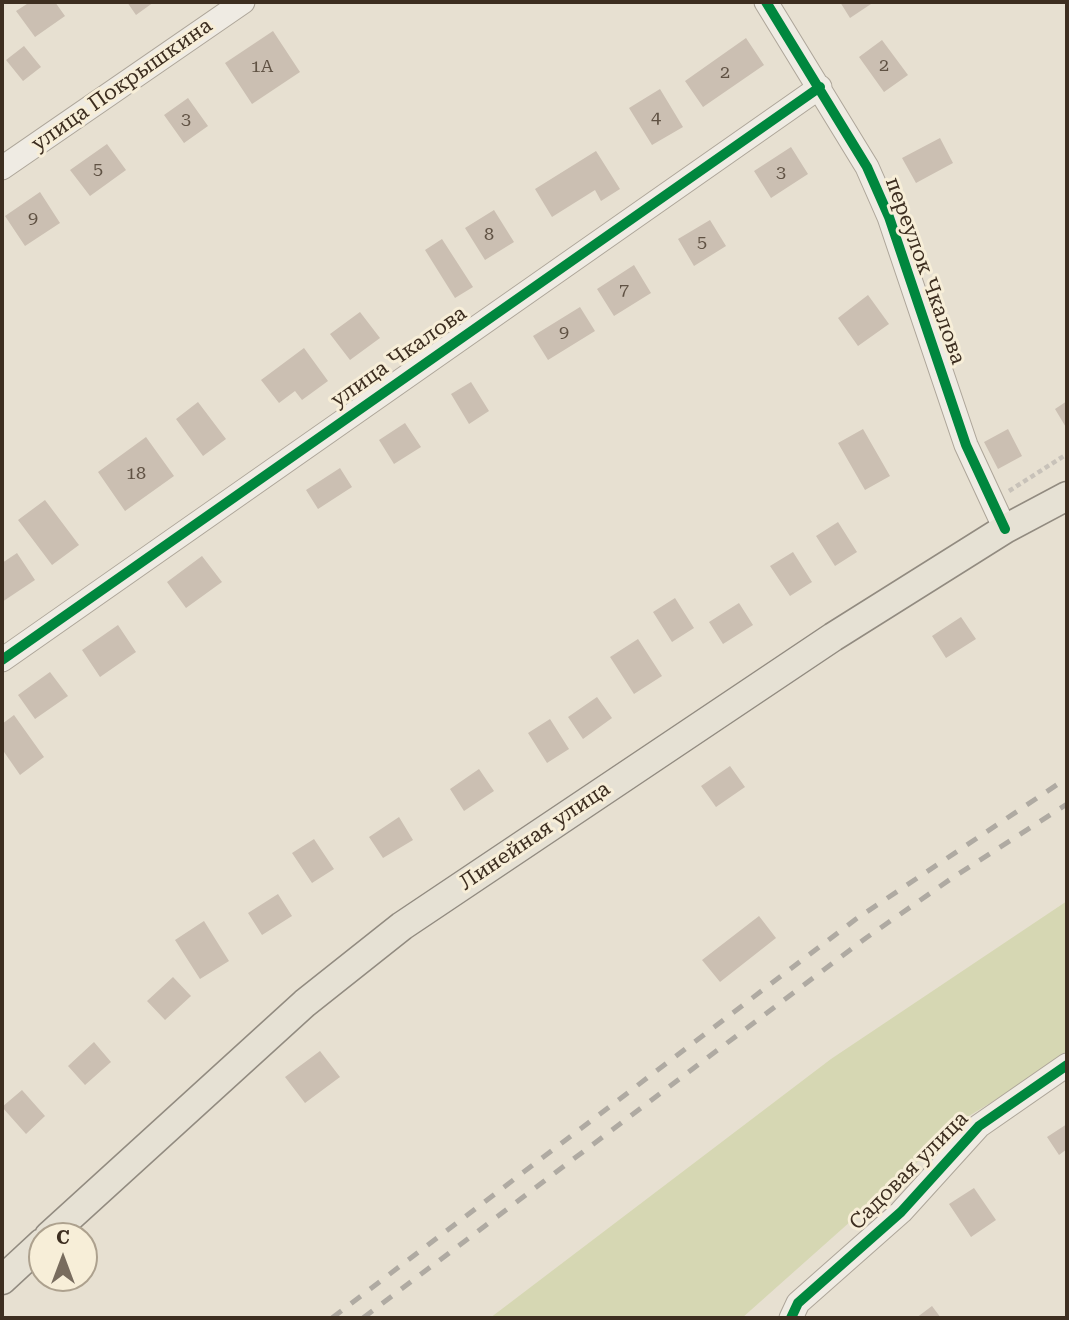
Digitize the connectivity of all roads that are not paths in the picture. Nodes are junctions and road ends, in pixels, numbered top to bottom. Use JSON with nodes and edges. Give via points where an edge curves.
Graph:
{"nodes":[{"id":1,"x":243,"y":2,"type":"edge"},
{"id":2,"x":766,"y":2,"type":"edge"},
{"id":3,"x":820,"y":88,"type":"junction"},
{"id":4,"x":2,"y":168,"type":"edge"},
{"id":5,"x":1067,"y":496,"type":"edge"},
{"id":6,"x":1005,"y":529,"type":"junction"},
{"id":7,"x":2,"y":660,"type":"edge"},
{"id":8,"x":1067,"y":1065,"type":"edge"},
{"id":9,"x":64,"y":1222,"type":"edge"},
{"id":10,"x":28,"y":1255,"type":"edge"},
{"id":11,"x":2,"y":1280,"type":"edge"},
{"id":12,"x":792,"y":1318,"type":"edge"}],
"edges":[{"from":1,"to":4,"type":"street","name":"улица Покрышкина"},
{"from":2,"to":3,"type":"street","name":"переулок Чкалова"},
{"from":3,"to":6,"type":"street","name":"переулок Чкалова","via":[[867,167],[889,217],[966,445]]},
{"from":3,"to":7,"type":"street","name":"улица Чкалова"},
{"from":5,"to":6,"type":"main road","name":"Линейная улица"},
{"from":6,"to":9,"type":"main road","name":"Линейная улица","via":[[833,637],[402,926],[305,1003]]},
{"from":8,"to":12,"type":"street","name":"Садовая улица","via":[[979,1126],[901,1212],[798,1303]]},
{"from":10,"to":11,"type":"main road"}]}
